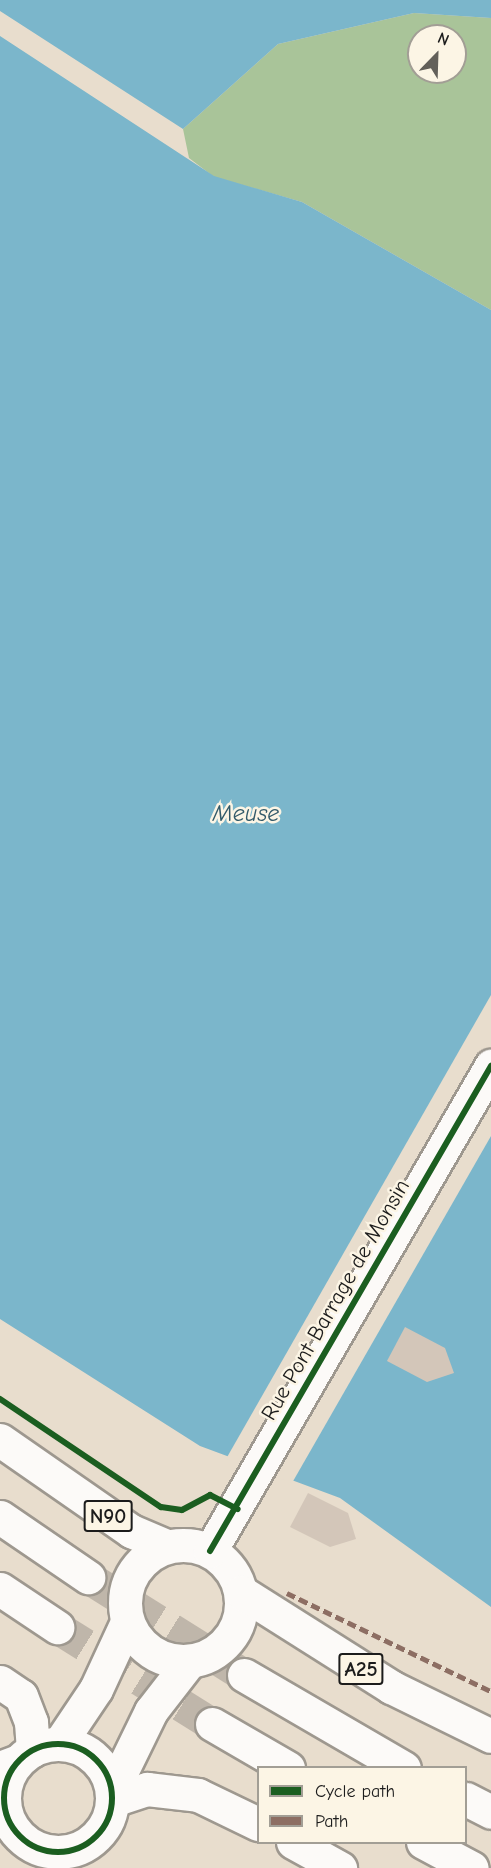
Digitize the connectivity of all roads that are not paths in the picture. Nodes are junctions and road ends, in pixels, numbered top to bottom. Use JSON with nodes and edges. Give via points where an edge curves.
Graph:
{"nodes":[{"id":1,"x":491,"y":1066,"type":"edge"},
{"id":2,"x":0,"y":1440,"type":"edge"},
{"id":3,"x":0,"y":1517,"type":"edge"},
{"id":4,"x":167,"y":1546,"type":"junction"},
{"id":5,"x":210,"y":1551,"type":"junction"},
{"id":6,"x":88,"y":1577,"type":"tunnel mouth"},
{"id":7,"x":0,"y":1589,"type":"edge"},
{"id":8,"x":241,"y":1592,"type":"junction"},
{"id":9,"x":127,"y":1622,"type":"junction"},
{"id":10,"x":57,"y":1628,"type":"tunnel mouth"},
{"id":11,"x":189,"y":1662,"type":"junction"},
{"id":12,"x":244,"y":1675,"type":"tunnel mouth"},
{"id":13,"x":0,"y":1682,"type":"edge"},
{"id":14,"x":212,"y":1724,"type":"tunnel mouth"},
{"id":15,"x":491,"y":1736,"type":"edge"},
{"id":16,"x":28,"y":1756,"type":"edge"},
{"id":17,"x":286,"y":1766,"type":"edge"},
{"id":18,"x":402,"y":1766,"type":"edge"},
{"id":19,"x":112,"y":1795,"type":"junction"},
{"id":20,"x":467,"y":1800,"type":"edge"},
{"id":21,"x":491,"y":1812,"type":"edge"},
{"id":22,"x":3,"y":1817,"type":"edge"},
{"id":23,"x":257,"y":1824,"type":"edge"},
{"id":24,"x":297,"y":1844,"type":"edge"},
{"id":25,"x":427,"y":1844,"type":"edge"},
{"id":26,"x":91,"y":1854,"type":"edge"},
{"id":27,"x":42,"y":1858,"type":"edge"},
{"id":28,"x":340,"y":1868,"type":"edge"},
{"id":29,"x":472,"y":1868,"type":"edge"}],
"edges":[{"from":1,"to":5,"type":"main road","name":"Rue Pont Barrage de Monsin","via":[[238,1509]]},
{"from":2,"to":4,"type":"main road","number":"N90","via":[[131,1531]]},
{"from":3,"to":6,"type":"main road"},
{"from":4,"to":5,"type":"main road","via":[[196,1546]]},
{"from":4,"to":9,"type":"main road","via":[[137,1565],[127,1582]]},
{"from":5,"to":8,"type":"main road","via":[[226,1564]]},
{"from":7,"to":10,"type":"main road"},
{"from":8,"to":11,"type":"main road","via":[[239,1620],[231,1636],[219,1649]]},
{"from":8,"to":15,"type":"main road","number":"A25","via":[[391,1687]]},
{"from":9,"to":11,"type":"main road","via":[[137,1640],[152,1653]]},
{"from":9,"to":16,"type":"main road","via":[[100,1682]]},
{"from":11,"to":19,"type":"main road","via":[[151,1711]]},
{"from":12,"to":18,"type":"main road"},
{"from":13,"to":16,"type":"main road","via":[[21,1696],[31,1722]]},
{"from":14,"to":17,"type":"main road"},
{"from":16,"to":19,"type":"main road","via":[[87,1752],[100,1764]]},
{"from":16,"to":22,"type":"main road","via":[[4,1793]]},
{"from":19,"to":23,"type":"main road","via":[[147,1790],[198,1795]]},
{"from":19,"to":26,"type":"main road","via":[[107,1821]]},
{"from":20,"to":21,"type":"main road"},
{"from":22,"to":27,"type":"main road"},
{"from":24,"to":28,"type":"main road"},
{"from":25,"to":29,"type":"main road"},
{"from":26,"to":27,"type":"main road","via":[[67,1851]]}]}
